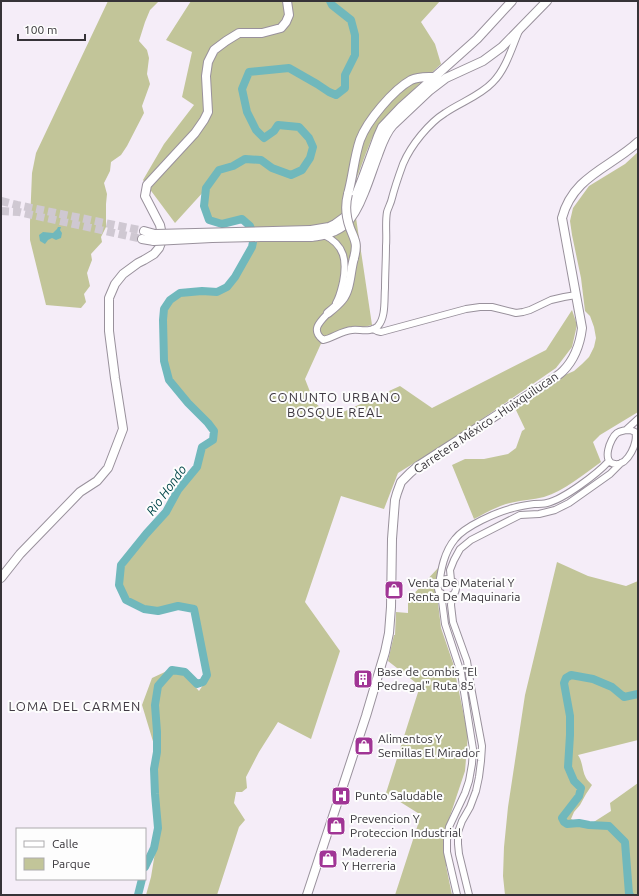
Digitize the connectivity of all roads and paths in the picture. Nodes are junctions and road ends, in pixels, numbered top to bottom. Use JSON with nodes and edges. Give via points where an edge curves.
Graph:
{"nodes":[{"id":1,"x":287,"y":1,"type":"edge"},
{"id":2,"x":512,"y":1,"type":"edge"},
{"id":3,"x":548,"y":1,"type":"edge"},
{"id":4,"x":519,"y":31,"type":"junction"},
{"id":5,"x":435,"y":77,"type":"junction"},
{"id":6,"x":638,"y":142,"type":"edge"},
{"id":7,"x":311,"y":234,"type":"junction"},
{"id":8,"x":143,"y":235,"type":"tunnel mouth"},
{"id":9,"x":324,"y":235,"type":"junction"},
{"id":10,"x":576,"y":296,"type":"junction"},
{"id":11,"x":328,"y":313,"type":"junction"},
{"id":12,"x":373,"y":329,"type":"junction"},
{"id":13,"x":638,"y":419,"type":"edge"},
{"id":14,"x":626,"y":430,"type":"junction"},
{"id":15,"x":637,"y":434,"type":"edge"},
{"id":16,"x":609,"y":460,"type":"junction"},
{"id":17,"x":621,"y":463,"type":"junction"},
{"id":18,"x":1,"y":578,"type":"edge"},
{"id":19,"x":451,"y":580,"type":"junction"},
{"id":20,"x":439,"y":585,"type":"junction"},
{"id":21,"x":441,"y":593,"type":"junction"},
{"id":22,"x":452,"y":595,"type":"junction"},
{"id":23,"x":307,"y":895,"type":"edge"},
{"id":24,"x":457,"y":895,"type":"edge"},
{"id":25,"x":469,"y":895,"type":"edge"}],
"edges":[{"from":1,"to":18,"type":"main road","via":[[289,15],[281,28],[262,33],[239,33],[214,50],[208,62],[206,76],[208,112],[194,133],[147,185],[145,196],[160,225],[162,240],[154,254],[123,274],[114,284],[109,298],[109,331],[123,429],[108,468],[97,481],[80,492],[20,554]]},
{"from":2,"to":5,"type":"main road","via":[[477,39]]},
{"from":3,"to":4,"type":"main road"},
{"from":4,"to":9,"type":"main road","via":[[483,61],[446,78],[387,131],[361,202],[352,218],[338,230]]},
{"from":4,"to":12,"type":"street","via":[[501,72],[493,82],[484,91],[437,118],[411,149],[404,162],[387,213],[383,314],[380,323]]},
{"from":5,"to":7,"type":"main road","via":[[382,127],[346,216],[335,224]]},
{"from":5,"to":11,"type":"main road","bridge":true,"via":[[422,77],[403,86],[385,103],[364,131],[354,162],[346,202],[356,252],[347,290],[342,300]]},
{"from":6,"to":10,"type":"main road","name":"Carretera México - Huixquilucan","via":[[586,180],[569,200],[562,218]]},
{"from":7,"to":8,"type":"main road","bridge":true,"via":[[155,237]]},
{"from":7,"to":9,"type":"main road"},
{"from":9,"to":11,"type":"street","via":[[337,244],[345,260],[339,298]]},
{"from":10,"to":12,"type":"street","via":[[551,300],[523,312],[480,307],[452,312],[381,332]]},
{"from":10,"to":23,"type":"main road","name":"Carretera México - Huixquilucan","via":[[582,328],[581,338],[574,357],[563,372],[418,466],[399,487],[395,500],[390,620],[386,652]]},
{"from":11,"to":12,"type":"street","via":[[317,328],[318,336],[323,340],[348,330]]},
{"from":13,"to":14,"type":"street"},
{"from":14,"to":15,"type":"street","via":[[632,430]]},
{"from":14,"to":16,"type":"street","via":[[618,433],[611,441]]},
{"from":15,"to":17,"type":"street","via":[[632,453]]},
{"from":16,"to":17,"type":"street","via":[[612,463]]},
{"from":16,"to":20,"type":"street","via":[[602,469],[558,498],[546,503],[513,508],[465,530],[448,550]]},
{"from":17,"to":19,"type":"street","via":[[610,474],[569,503],[539,514],[520,515],[471,540],[460,548],[454,560],[450,570]]},
{"from":19,"to":20,"type":"street","via":[[444,580]]},
{"from":19,"to":22,"type":"street","via":[[456,586]]},
{"from":20,"to":21,"type":"street"},
{"from":21,"to":22,"type":"street","via":[[446,596]]},
{"from":21,"to":24,"type":"street","via":[[445,624],[461,673],[473,749],[469,781],[449,827],[447,852]]},
{"from":22,"to":25,"type":"street","via":[[454,622],[468,661],[482,746],[476,791],[458,832],[459,854]]}]}
